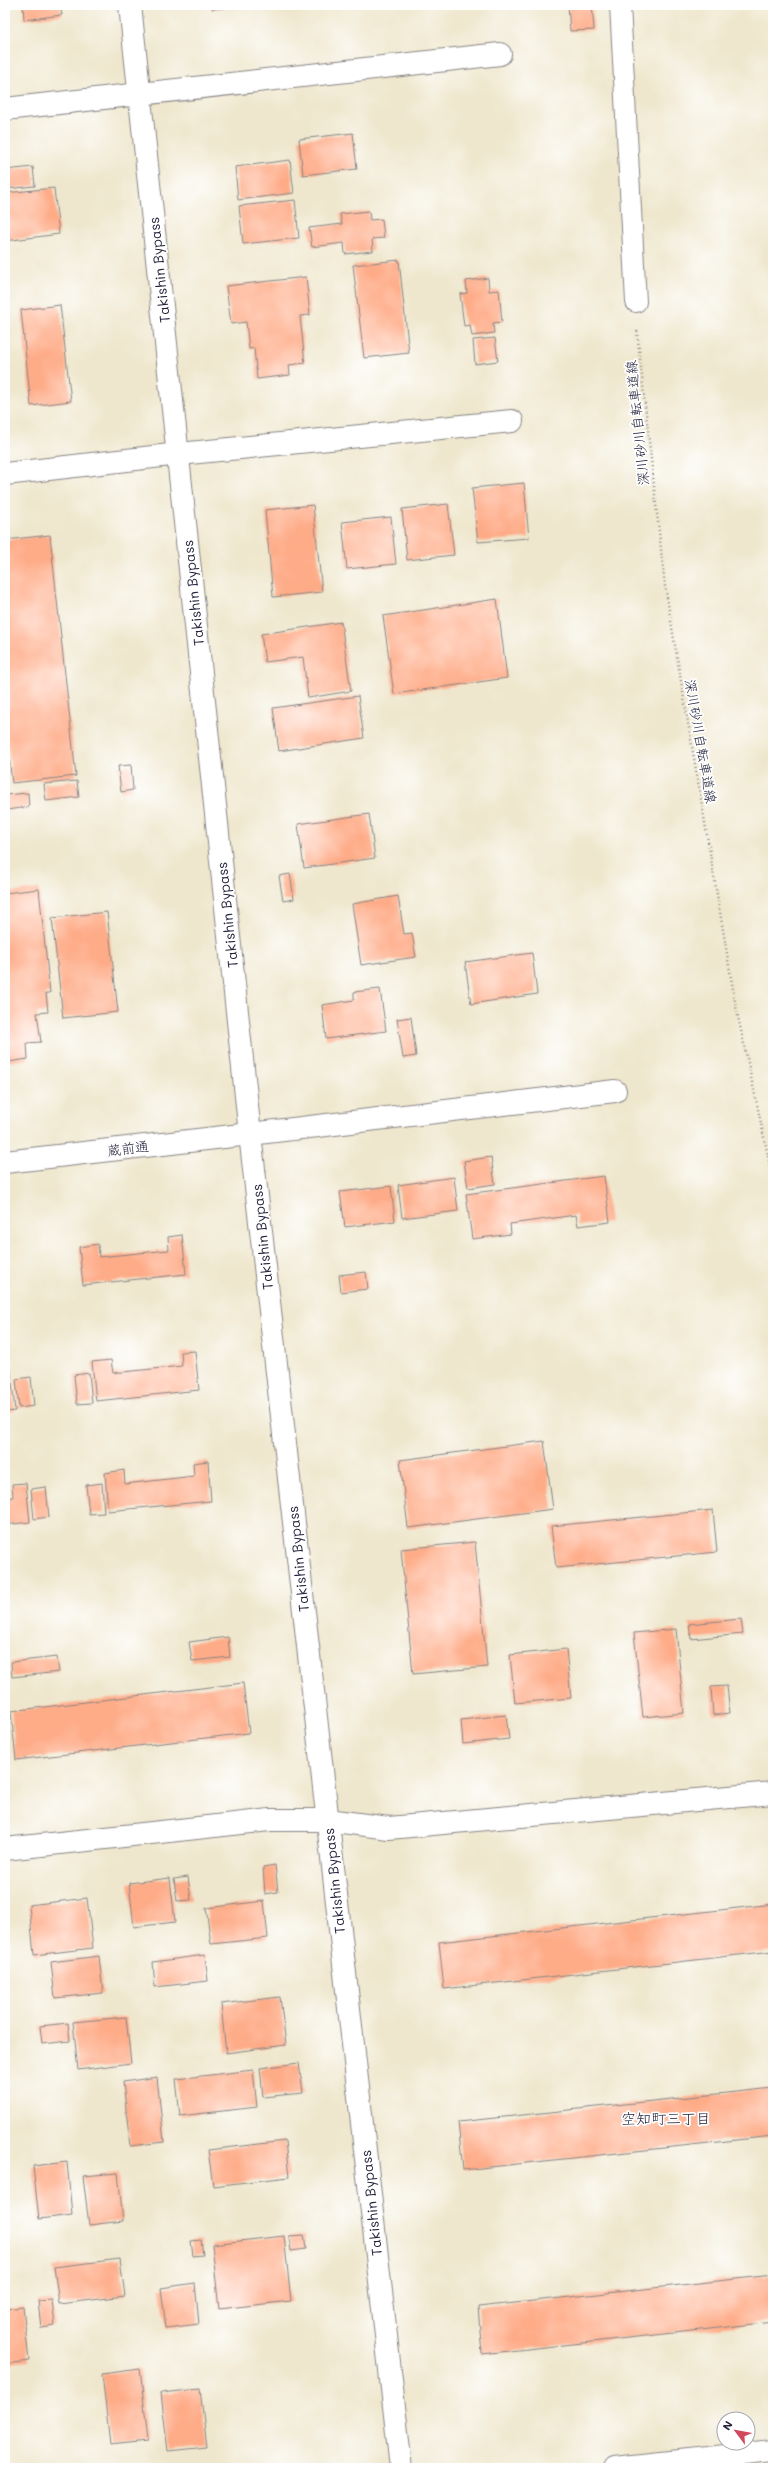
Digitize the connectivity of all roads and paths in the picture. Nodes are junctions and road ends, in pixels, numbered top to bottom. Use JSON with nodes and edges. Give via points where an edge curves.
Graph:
{"nodes":[{"id":1,"x":130,"y":5,"type":"edge"},
{"id":2,"x":620,"y":5,"type":"edge"},
{"id":3,"x":500,"y":54,"type":"dead end"},
{"id":4,"x":140,"y":94,"type":"junction"},
{"id":5,"x":5,"y":109,"type":"edge"},
{"id":6,"x":636,"y":302,"type":"joint"},
{"id":7,"x":512,"y":421,"type":"dead end"},
{"id":8,"x":179,"y":454,"type":"junction"},
{"id":9,"x":5,"y":474,"type":"edge"},
{"id":10,"x":615,"y":1091,"type":"dead end"},
{"id":11,"x":250,"y":1134,"type":"junction"},
{"id":12,"x":5,"y":1162,"type":"edge"},
{"id":13,"x":773,"y":1179,"type":"edge"},
{"id":14,"x":773,"y":1793,"type":"edge"},
{"id":15,"x":328,"y":1820,"type":"junction"},
{"id":16,"x":5,"y":1849,"type":"edge"},
{"id":17,"x":773,"y":2451,"type":"edge"},
{"id":18,"x":717,"y":2463,"type":"edge"},
{"id":19,"x":401,"y":2468,"type":"edge"},
{"id":20,"x":615,"y":2468,"type":"edge"}],
"edges":[{"from":1,"to":4,"type":"main road","name":"Takishin Bypass"},
{"from":2,"to":6,"type":"lane"},
{"from":3,"to":4,"type":"main road"},
{"from":4,"to":5,"type":"main road"},
{"from":4,"to":8,"type":"main road","name":"Takishin Bypass"},
{"from":6,"to":13,"type":"path","name":"深川砂川自転車道線","via":[[665,586],[736,1007]]},
{"from":7,"to":8,"type":"main road"},
{"from":8,"to":9,"type":"main road"},
{"from":8,"to":11,"type":"main road","name":"Takishin Bypass"},
{"from":10,"to":11,"type":"main road","name":"蔵前通"},
{"from":11,"to":12,"type":"main road","name":"蔵前通"},
{"from":11,"to":15,"type":"main road","name":"Takishin Bypass"},
{"from":14,"to":15,"type":"main road","via":[[389,1828]]},
{"from":15,"to":16,"type":"main road","via":[[270,1820]]},
{"from":15,"to":19,"type":"main road","name":"Takishin Bypass"},
{"from":17,"to":18,"type":"main road"},
{"from":18,"to":20,"type":"main road"}]}
